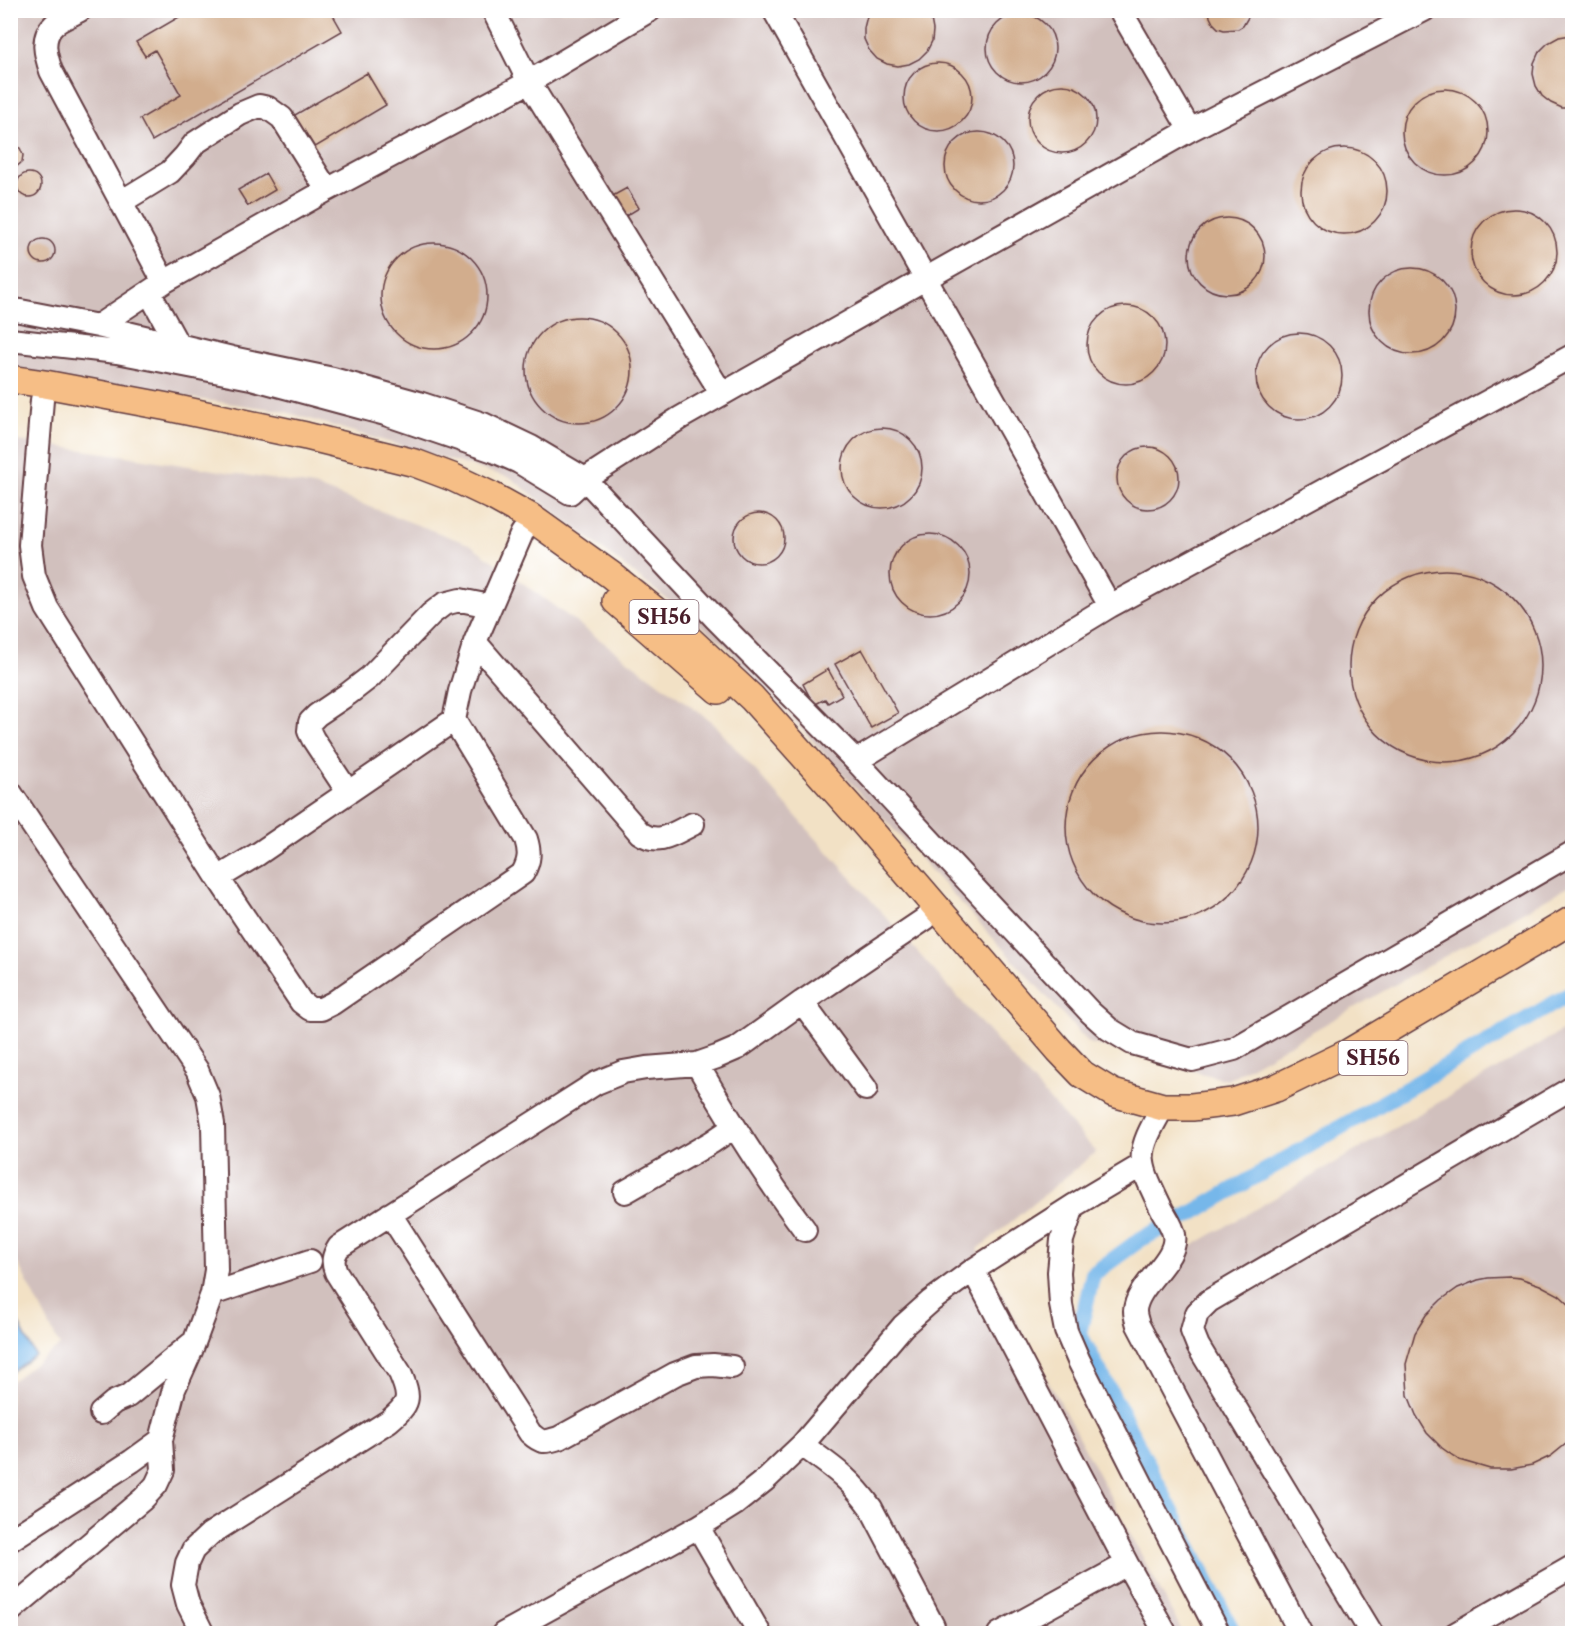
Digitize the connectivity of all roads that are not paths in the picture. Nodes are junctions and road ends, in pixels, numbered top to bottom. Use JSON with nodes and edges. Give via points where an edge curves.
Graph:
{"nodes":[{"id":1,"x":80,"y":10,"type":"edge"},
{"id":2,"x":493,"y":10,"type":"edge"},
{"id":3,"x":650,"y":10,"type":"edge"},
{"id":4,"x":774,"y":10,"type":"edge"},
{"id":5,"x":1120,"y":10,"type":"edge"},
{"id":6,"x":1424,"y":10,"type":"edge"},
{"id":7,"x":529,"y":82,"type":"junction"},
{"id":8,"x":1190,"y":130,"type":"junction"},
{"id":9,"x":327,"y":190,"type":"junction"},
{"id":10,"x":121,"y":201,"type":"junction"},
{"id":11,"x":925,"y":279,"type":"junction"},
{"id":12,"x":156,"y":287,"type":"junction"},
{"id":13,"x":10,"y":309,"type":"edge"},
{"id":14,"x":98,"y":326,"type":"junction"},
{"id":15,"x":10,"y":340,"type":"edge"},
{"id":16,"x":178,"y":345,"type":"junction"},
{"id":17,"x":1572,"y":356,"type":"edge"},
{"id":18,"x":10,"y":379,"type":"edge"},
{"id":19,"x":722,"y":394,"type":"junction"},
{"id":20,"x":10,"y":396,"type":"edge"},
{"id":21,"x":42,"y":400,"type":"junction"},
{"id":22,"x":585,"y":479,"type":"junction"},
{"id":23,"x":522,"y":533,"type":"junction"},
{"id":24,"x":490,"y":606,"type":"junction"},
{"id":25,"x":1110,"y":606,"type":"junction"},
{"id":26,"x":475,"y":642,"type":"junction"},
{"id":27,"x":454,"y":720,"type":"junction"},
{"id":28,"x":856,"y":761,"type":"junction"},
{"id":29,"x":10,"y":792,"type":"edge"},
{"id":30,"x":348,"y":792,"type":"junction"},
{"id":31,"x":693,"y":824,"type":"dead end"},
{"id":32,"x":1572,"y":853,"type":"edge"},
{"id":33,"x":218,"y":878,"type":"junction"},
{"id":34,"x":925,"y":919,"type":"junction"},
{"id":35,"x":1572,"y":920,"type":"edge"},
{"id":36,"x":1572,"y":939,"type":"edge"},
{"id":37,"x":802,"y":1002,"type":"junction"},
{"id":38,"x":697,"y":1064,"type":"junction"},
{"id":39,"x":1572,"y":1088,"type":"edge"},
{"id":40,"x":866,"y":1089,"type":"dead end"},
{"id":41,"x":1158,"y":1115,"type":"junction"},
{"id":42,"x":734,"y":1127,"type":"junction"},
{"id":43,"x":1142,"y":1165,"type":"junction"},
{"id":44,"x":625,"y":1192,"type":"dead end"},
{"id":45,"x":1073,"y":1206,"type":"junction"},
{"id":46,"x":390,"y":1214,"type":"junction"},
{"id":47,"x":805,"y":1230,"type":"dead end"},
{"id":48,"x":310,"y":1261,"type":"dead end"},
{"id":49,"x":973,"y":1270,"type":"junction"},
{"id":50,"x":212,"y":1294,"type":"junction"},
{"id":51,"x":195,"y":1341,"type":"junction"},
{"id":52,"x":732,"y":1367,"type":"dead end"},
{"id":53,"x":101,"y":1413,"type":"dead end"},
{"id":54,"x":161,"y":1440,"type":"junction"},
{"id":55,"x":802,"y":1445,"type":"junction"},
{"id":56,"x":698,"y":1527,"type":"junction"},
{"id":57,"x":10,"y":1540,"type":"edge"},
{"id":58,"x":1127,"y":1564,"type":"junction"},
{"id":59,"x":1572,"y":1567,"type":"edge"},
{"id":60,"x":10,"y":1611,"type":"edge"},
{"id":61,"x":933,"y":1626,"type":"dead end"},
{"id":62,"x":203,"y":1634,"type":"edge"},
{"id":63,"x":503,"y":1634,"type":"edge"},
{"id":64,"x":760,"y":1634,"type":"edge"},
{"id":65,"x":999,"y":1634,"type":"edge"},
{"id":66,"x":1166,"y":1634,"type":"edge"},
{"id":67,"x":1219,"y":1634,"type":"edge"},
{"id":68,"x":1301,"y":1634,"type":"edge"},
{"id":69,"x":1372,"y":1634,"type":"edge"},
{"id":70,"x":1455,"y":1634,"type":"edge"}],
"edges":[{"from":1,"to":10,"type":"street","via":[[54,25],[45,38],[46,56]]},
{"from":2,"to":7,"type":"street"},
{"from":3,"to":7,"type":"street"},
{"from":4,"to":11,"type":"street"},
{"from":5,"to":8,"type":"street"},
{"from":6,"to":8,"type":"street"},
{"from":7,"to":9,"type":"street"},
{"from":7,"to":19,"type":"street"},
{"from":8,"to":11,"type":"street"},
{"from":9,"to":10,"type":"street","via":[[282,117],[259,106],[195,143],[170,172]]},
{"from":9,"to":12,"type":"street"},
{"from":10,"to":12,"type":"street"},
{"from":11,"to":19,"type":"street"},
{"from":11,"to":25,"type":"street"},
{"from":12,"to":14,"type":"street"},
{"from":12,"to":16,"type":"street"},
{"from":13,"to":14,"type":"street"},
{"from":14,"to":16,"type":"street"},
{"from":15,"to":22,"type":"street","via":[[117,352],[251,378],[385,414],[494,451],[570,494]]},
{"from":16,"to":22,"type":"street","via":[[430,406],[483,424]]},
{"from":17,"to":25,"type":"street"},
{"from":18,"to":41,"type":"main road","number":"SH56","via":[[283,431],[415,463],[482,491],[530,517],[612,575],[752,698],[1082,1074]]},
{"from":19,"to":22,"type":"street"},
{"from":20,"to":21,"type":"main road","number":"SH56"},
{"from":21,"to":23,"type":"main road","number":"SH56","via":[[302,452],[410,478]]},
{"from":21,"to":33,"type":"street","via":[[30,545],[34,576],[61,631]]},
{"from":22,"to":28,"type":"street"},
{"from":23,"to":24,"type":"street"},
{"from":23,"to":34,"type":"main road","number":"SH56","via":[[601,588],[741,710]]},
{"from":24,"to":26,"type":"street"},
{"from":24,"to":30,"type":"street","via":[[460,600],[444,604],[370,677],[310,722],[313,739]]},
{"from":25,"to":28,"type":"street"},
{"from":26,"to":27,"type":"street"},
{"from":26,"to":31,"type":"street","via":[[640,833],[653,839]]},
{"from":27,"to":30,"type":"street"},
{"from":27,"to":33,"type":"street","via":[[526,839],[529,862],[523,873],[333,1003],[310,1009],[301,1002]]},
{"from":28,"to":32,"type":"street","via":[[1109,1029],[1132,1043],[1192,1060],[1234,1049]]},
{"from":29,"to":50,"type":"street","via":[[197,1070],[208,1096],[213,1124],[216,1249]]},
{"from":30,"to":33,"type":"street"},
{"from":34,"to":37,"type":"street"},
{"from":34,"to":41,"type":"main road","number":"SH56","via":[[1072,1087],[1106,1108]]},
{"from":35,"to":41,"type":"main road","number":"SH56","via":[[1348,1053],[1276,1088],[1233,1102]]},
{"from":36,"to":41,"type":"main road","number":"SH56","via":[[1356,1068],[1282,1104],[1236,1118]]},
{"from":37,"to":38,"type":"street","via":[[738,1048]]},
{"from":37,"to":40,"type":"street"},
{"from":38,"to":42,"type":"street"},
{"from":38,"to":46,"type":"street","via":[[623,1072],[596,1083]]},
{"from":39,"to":69,"type":"street","via":[[1209,1301],[1197,1313],[1192,1331],[1198,1346]]},
{"from":41,"to":43,"type":"street","via":[[1146,1138]]},
{"from":42,"to":44,"type":"street"},
{"from":42,"to":47,"type":"street"},
{"from":43,"to":45,"type":"street"},
{"from":43,"to":68,"type":"street","via":[[1174,1235],[1173,1249],[1138,1299],[1138,1325]]},
{"from":45,"to":49,"type":"street"},
{"from":45,"to":67,"type":"street","via":[[1062,1240],[1059,1272],[1066,1331]]},
{"from":46,"to":52,"type":"street","via":[[538,1440],[560,1438],[696,1366]]},
{"from":46,"to":62,"type":"street","via":[[339,1247],[333,1264],[400,1373],[406,1388],[404,1408],[210,1534],[193,1550],[183,1585]]},
{"from":48,"to":50,"type":"street"},
{"from":49,"to":55,"type":"street","via":[[903,1326]]},
{"from":49,"to":58,"type":"street"},
{"from":50,"to":51,"type":"street"},
{"from":51,"to":53,"type":"street"},
{"from":51,"to":54,"type":"street","via":[[174,1389]]},
{"from":54,"to":57,"type":"street"},
{"from":54,"to":60,"type":"street","via":[[163,1470],[156,1485]]},
{"from":55,"to":56,"type":"street","via":[[735,1504]]},
{"from":55,"to":61,"type":"street","via":[[859,1491]]},
{"from":56,"to":63,"type":"street"},
{"from":56,"to":64,"type":"street"},
{"from":58,"to":65,"type":"street"},
{"from":58,"to":66,"type":"street"},
{"from":59,"to":70,"type":"street"}]}
